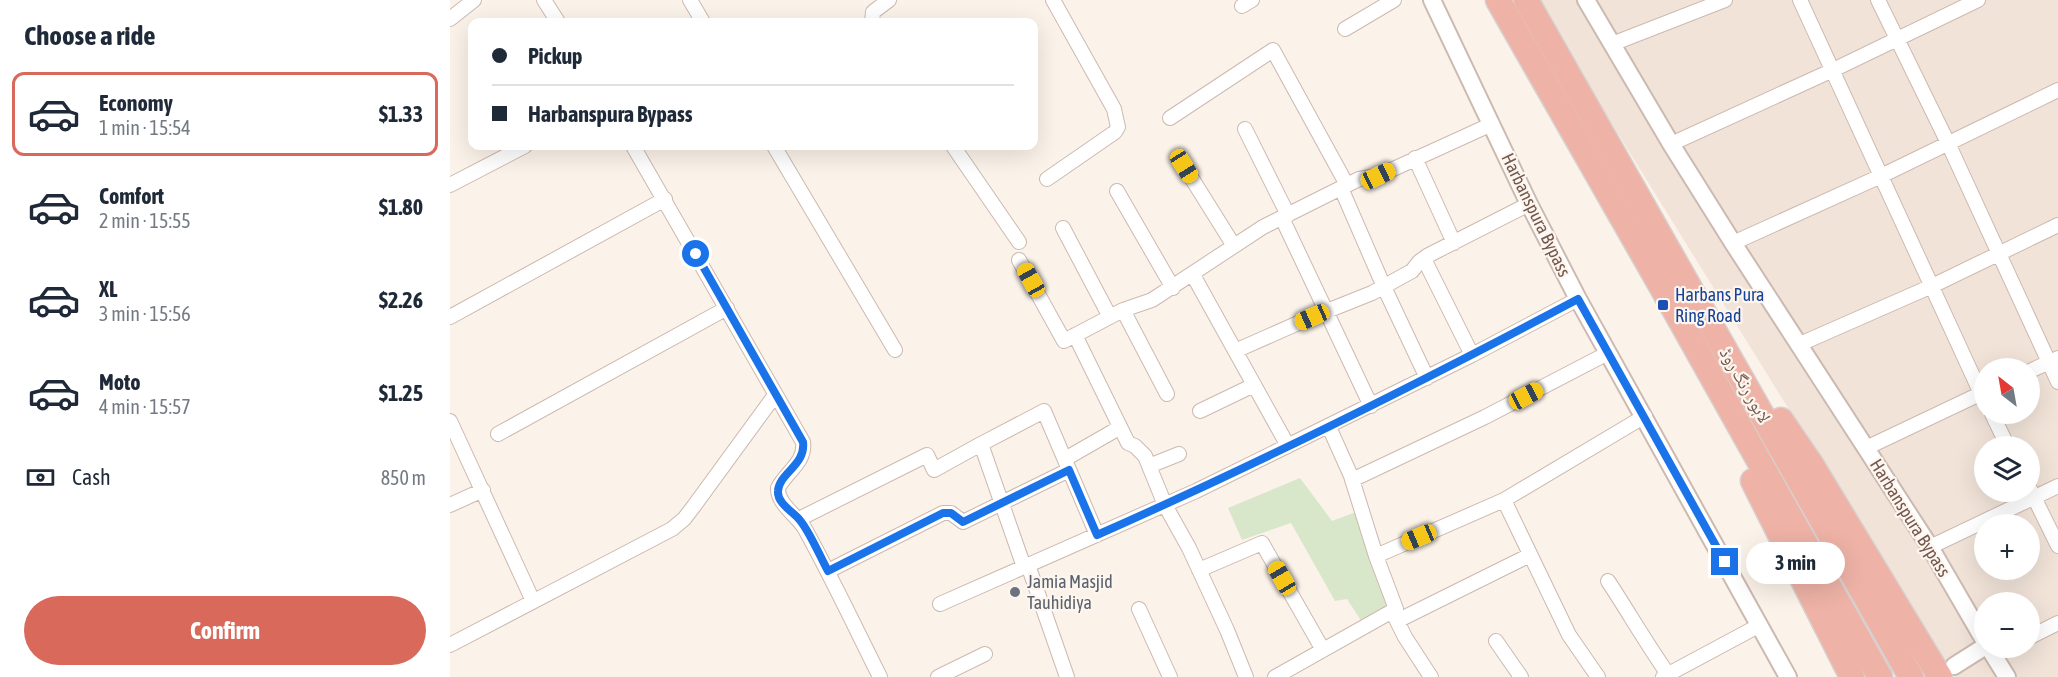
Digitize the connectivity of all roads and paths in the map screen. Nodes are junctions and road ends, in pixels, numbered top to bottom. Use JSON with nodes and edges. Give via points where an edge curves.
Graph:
{"nodes":[{"id":1,"x":474,"y":0,"type":"edge"},
{"id":2,"x":544,"y":0,"type":"edge"},
{"id":3,"x":690,"y":0,"type":"edge"},
{"id":4,"x":889,"y":0,"type":"edge"},
{"id":5,"x":1053,"y":0,"type":"edge"},
{"id":6,"x":1394,"y":0,"type":"edge"},
{"id":7,"x":1432,"y":0,"type":"edge"},
{"id":8,"x":1498,"y":0,"type":"edge"},
{"id":9,"x":1526,"y":0,"type":"edge"},
{"id":10,"x":1586,"y":0,"type":"edge"},
{"id":11,"x":1725,"y":0,"type":"edge"},
{"id":12,"x":1800,"y":0,"type":"edge"},
{"id":13,"x":1878,"y":0,"type":"edge"},
{"id":14,"x":1978,"y":0,"type":"edge"},
{"id":15,"x":555,"y":18,"type":"edge"},
{"id":16,"x":701,"y":18,"type":"edge"},
{"id":17,"x":872,"y":18,"type":"edge"},
{"id":18,"x":450,"y":19,"type":"edge"},
{"id":19,"x":1345,"y":29,"type":"dead end"},
{"id":20,"x":1896,"y":39,"type":"junction"},
{"id":21,"x":1612,"y":44,"type":"junction"},
{"id":22,"x":1833,"y":70,"type":"junction"},
{"id":23,"x":2058,"y":90,"type":"edge"},
{"id":24,"x":1170,"y":118,"type":"dead end"},
{"id":25,"x":1492,"y":124,"type":"junction"},
{"id":26,"x":1245,"y":129,"type":"dead end"},
{"id":27,"x":1948,"y":143,"type":"junction"},
{"id":28,"x":1671,"y":144,"type":"junction"},
{"id":29,"x":517,"y":150,"type":"edge"},
{"id":30,"x":635,"y":150,"type":"edge"},
{"id":31,"x":776,"y":150,"type":"edge"},
{"id":32,"x":955,"y":150,"type":"edge"},
{"id":33,"x":1415,"y":158,"type":"junction"},
{"id":34,"x":1184,"y":166,"type":"dead end"},
{"id":35,"x":1881,"y":176,"type":"junction"},
{"id":36,"x":1047,"y":179,"type":"dead end"},
{"id":37,"x":450,"y":185,"type":"edge"},
{"id":38,"x":1344,"y":187,"type":"junction"},
{"id":39,"x":1117,"y":191,"type":"dead end"},
{"id":40,"x":665,"y":199,"type":"junction"},
{"id":41,"x":1529,"y":204,"type":"junction"},
{"id":42,"x":1285,"y":216,"type":"junction"},
{"id":43,"x":2058,"y":225,"type":"edge"},
{"id":44,"x":1063,"y":228,"type":"dead end"},
{"id":45,"x":1019,"y":242,"type":"dead end"},
{"id":46,"x":1454,"y":243,"type":"junction"},
{"id":47,"x":1733,"y":243,"type":"junction"},
{"id":48,"x":1234,"y":246,"type":"junction"},
{"id":49,"x":1999,"y":253,"type":"junction"},
{"id":50,"x":1424,"y":259,"type":"junction"},
{"id":51,"x":1019,"y":260,"type":"dead end"},
{"id":52,"x":1192,"y":275,"type":"junction"},
{"id":53,"x":1932,"y":286,"type":"junction"},
{"id":54,"x":1384,"y":287,"type":"junction"},
{"id":55,"x":1173,"y":288,"type":"junction"},
{"id":56,"x":1691,"y":290,"type":"junction"},
{"id":57,"x":1578,"y":299,"type":"junction"},
{"id":58,"x":1669,"y":300,"type":"junction"},
{"id":59,"x":727,"y":308,"type":"junction"},
{"id":60,"x":1123,"y":310,"type":"junction"},
{"id":61,"x":1326,"y":311,"type":"junction"},
{"id":62,"x":450,"y":317,"type":"edge"},
{"id":63,"x":1110,"y":317,"type":"junction"},
{"id":64,"x":1075,"y":335,"type":"junction"},
{"id":65,"x":1800,"y":344,"type":"junction"},
{"id":66,"x":895,"y":350,"type":"dead end"},
{"id":67,"x":1235,"y":351,"type":"junction"},
{"id":68,"x":1608,"y":353,"type":"junction"},
{"id":69,"x":1472,"y":355,"type":"junction"},
{"id":70,"x":2053,"y":360,"type":"edge"},
{"id":71,"x":1974,"y":374,"type":"edge"},
{"id":72,"x":1426,"y":378,"type":"junction"},
{"id":73,"x":2058,"y":382,"type":"edge"},
{"id":74,"x":1254,"y":384,"type":"junction"},
{"id":75,"x":1167,"y":394,"type":"dead end"},
{"id":76,"x":775,"y":395,"type":"junction"},
{"id":77,"x":1974,"y":399,"type":"edge"},
{"id":78,"x":1371,"y":406,"type":"junction"},
{"id":79,"x":1200,"y":411,"type":"dead end"},
{"id":80,"x":1645,"y":416,"type":"junction"},
{"id":81,"x":451,"y":427,"type":"edge"},
{"id":82,"x":1329,"y":427,"type":"junction"},
{"id":83,"x":1119,"y":428,"type":"junction"},
{"id":84,"x":498,"y":434,"type":"dead end"},
{"id":85,"x":981,"y":444,"type":"junction"},
{"id":86,"x":1288,"y":446,"type":"junction"},
{"id":87,"x":1866,"y":448,"type":"junction"},
{"id":88,"x":1179,"y":454,"type":"dead end"},
{"id":89,"x":1067,"y":465,"type":"junction"},
{"id":90,"x":1149,"y":466,"type":"junction"},
{"id":91,"x":1352,"y":480,"type":"junction"},
{"id":92,"x":2058,"y":486,"type":"edge"},
{"id":93,"x":483,"y":490,"type":"junction"},
{"id":94,"x":2040,"y":491,"type":"edge"},
{"id":95,"x":1504,"y":500,"type":"junction"},
{"id":96,"x":2014,"y":502,"type":"edge"},
{"id":97,"x":2036,"y":502,"type":"edge"},
{"id":98,"x":1002,"y":503,"type":"junction"},
{"id":99,"x":450,"y":505,"type":"edge"},
{"id":100,"x":1165,"y":505,"type":"junction"},
{"id":101,"x":799,"y":519,"type":"junction"},
{"id":102,"x":1097,"y":535,"type":"junction"},
{"id":103,"x":2058,"y":546,"type":"edge"},
{"id":104,"x":1930,"y":547,"type":"junction"},
{"id":105,"x":1530,"y":555,"type":"junction"},
{"id":106,"x":1376,"y":556,"type":"junction"},
{"id":107,"x":1026,"y":566,"type":"junction"},
{"id":108,"x":1199,"y":570,"type":"junction"},
{"id":109,"x":828,"y":571,"type":"junction"},
{"id":110,"x":1608,"y":581,"type":"dead end"},
{"id":111,"x":533,"y":601,"type":"junction"},
{"id":112,"x":940,"y":604,"type":"dead end"},
{"id":113,"x":1139,"y":609,"type":"dead end"},
{"id":114,"x":1394,"y":616,"type":"junction"},
{"id":115,"x":1974,"y":623,"type":"edge"},
{"id":116,"x":2058,"y":623,"type":"edge"},
{"id":117,"x":1760,"y":625,"type":"junction"},
{"id":118,"x":2040,"y":632,"type":"edge"},
{"id":119,"x":1496,"y":641,"type":"dead end"},
{"id":120,"x":450,"y":645,"type":"edge"},
{"id":121,"x":1323,"y":650,"type":"junction"},
{"id":122,"x":985,"y":654,"type":"dead end"},
{"id":123,"x":1976,"y":658,"type":"edge"},
{"id":124,"x":1998,"y":658,"type":"edge"},
{"id":125,"x":1947,"y":671,"type":"edge"},
{"id":126,"x":1667,"y":676,"type":"edge"},
{"id":127,"x":880,"y":677,"type":"edge"},
{"id":128,"x":938,"y":677,"type":"edge"},
{"id":129,"x":1067,"y":677,"type":"edge"},
{"id":130,"x":1170,"y":677,"type":"edge"},
{"id":131,"x":1246,"y":677,"type":"edge"},
{"id":132,"x":1275,"y":677,"type":"edge"},
{"id":133,"x":1431,"y":677,"type":"edge"},
{"id":134,"x":1521,"y":677,"type":"edge"},
{"id":135,"x":1598,"y":677,"type":"edge"},
{"id":136,"x":1788,"y":677,"type":"edge"},
{"id":137,"x":1852,"y":677,"type":"edge"},
{"id":138,"x":1880,"y":677,"type":"edge"},
{"id":139,"x":1911,"y":677,"type":"edge"},
{"id":140,"x":2007,"y":677,"type":"edge"}],
"edges":[{"from":1,"to":18,"type":"street"},
{"from":2,"to":15,"type":"street"},
{"from":3,"to":16,"type":"street"},
{"from":4,"to":17,"type":"street","via":[[873,12]]},
{"from":5,"to":36,"type":"street","via":[[1114,109],[1118,127]]},
{"from":6,"to":19,"type":"street"},
{"from":7,"to":25,"type":"street","name":"Harbanspura Bypass"},
{"from":8,"to":58,"type":"highway","name":"لاہور رنگ روڈ"},
{"from":9,"to":56,"type":"highway","name":"لاہور رنگ روڈ"},
{"from":10,"to":21,"type":"street","name":"Harbanspura Bypass"},
{"from":11,"to":21,"type":"street"},
{"from":12,"to":22,"type":"street"},
{"from":13,"to":20,"type":"street"},
{"from":14,"to":20,"type":"street"},
{"from":20,"to":22,"type":"street"},
{"from":20,"to":27,"type":"street"},
{"from":21,"to":28,"type":"street","name":"Harbanspura Bypass"},
{"from":22,"to":28,"type":"street"},
{"from":22,"to":35,"type":"street"},
{"from":23,"to":27,"type":"street"},
{"from":24,"to":38,"type":"street","via":[[1273,50]]},
{"from":25,"to":33,"type":"street"},
{"from":25,"to":41,"type":"street","name":"Harbanspura Bypass"},
{"from":26,"to":42,"type":"street"},
{"from":27,"to":35,"type":"street"},
{"from":27,"to":49,"type":"street"},
{"from":28,"to":47,"type":"street","name":"Harbanspura Bypass"},
{"from":29,"to":37,"type":"street"},
{"from":30,"to":40,"type":"street"},
{"from":31,"to":66,"type":"street"},
{"from":32,"to":45,"type":"street"},
{"from":33,"to":38,"type":"street"},
{"from":33,"to":46,"type":"street"},
{"from":34,"to":48,"type":"street"},
{"from":35,"to":47,"type":"street"},
{"from":35,"to":53,"type":"street"},
{"from":38,"to":42,"type":"street"},
{"from":38,"to":54,"type":"street"},
{"from":39,"to":55,"type":"street"},
{"from":40,"to":59,"type":"street"},
{"from":40,"to":62,"type":"street"},
{"from":41,"to":46,"type":"street"},
{"from":41,"to":57,"type":"street","name":"Harbanspura Bypass"},
{"from":42,"to":48,"type":"street"},
{"from":42,"to":61,"type":"street"},
{"from":43,"to":49,"type":"street"},
{"from":44,"to":63,"type":"street"},
{"from":46,"to":50,"type":"street"},
{"from":47,"to":65,"type":"street","name":"Harbanspura Bypass"},
{"from":48,"to":52,"type":"street"},
{"from":49,"to":53,"type":"street"},
{"from":49,"to":70,"type":"street"},
{"from":50,"to":54,"type":"street"},
{"from":50,"to":69,"type":"street"},
{"from":51,"to":64,"type":"street","via":[[1064,341]]},
{"from":52,"to":55,"type":"street"},
{"from":52,"to":67,"type":"street"},
{"from":53,"to":65,"type":"street"},
{"from":53,"to":71,"type":"street"},
{"from":54,"to":61,"type":"street"},
{"from":54,"to":72,"type":"street"},
{"from":55,"to":60,"type":"street"},
{"from":56,"to":125,"type":"highway"},
{"from":56,"to":139,"type":"highway","name":"لاہور رنگ روڈ"},
{"from":57,"to":68,"type":"street","name":"Harbanspura Bypass"},
{"from":57,"to":69,"type":"street"},
{"from":58,"to":137,"type":"highway"},
{"from":58,"to":138,"type":"highway","name":"لاہور رنگ روڈ"},
{"from":59,"to":76,"type":"street"},
{"from":59,"to":84,"type":"street"},
{"from":60,"to":63,"type":"street"},
{"from":60,"to":75,"type":"street"},
{"from":61,"to":67,"type":"street"},
{"from":61,"to":78,"type":"street"},
{"from":63,"to":64,"type":"street"},
{"from":64,"to":83,"type":"street"},
{"from":65,"to":87,"type":"street","name":"Harbanspura Bypass"},
{"from":67,"to":74,"type":"street"},
{"from":68,"to":80,"type":"street","name":"Harbanspura Bypass"},
{"from":68,"to":91,"type":"street"},
{"from":69,"to":72,"type":"street"},
{"from":70,"to":73,"type":"street"},
{"from":72,"to":78,"type":"street"},
{"from":74,"to":79,"type":"street"},
{"from":74,"to":86,"type":"street"},
{"from":76,"to":101,"type":"street","via":[[804,447],[778,493]]},
{"from":76,"to":111,"type":"street","via":[[684,519],[672,529]]},
{"from":77,"to":87,"type":"street"},
{"from":78,"to":82,"type":"street"},
{"from":80,"to":95,"type":"street"},
{"from":80,"to":117,"type":"street","name":"Harbanspura Bypass"},
{"from":81,"to":93,"type":"street"},
{"from":82,"to":86,"type":"street"},
{"from":82,"to":91,"type":"street"},
{"from":83,"to":89,"type":"street"},
{"from":83,"to":90,"type":"street","via":[[1128,443],[1145,456]]},
{"from":85,"to":89,"type":"street","via":[[1044,411]]},
{"from":85,"to":98,"type":"street"},
{"from":85,"to":101,"type":"street","via":[[934,470],[927,455]]},
{"from":86,"to":100,"type":"street"},
{"from":87,"to":104,"type":"street","name":"Harbanspura Bypass"},
{"from":88,"to":90,"type":"street"},
{"from":89,"to":98,"type":"street"},
{"from":89,"to":102,"type":"street"},
{"from":90,"to":100,"type":"street"},
{"from":91,"to":106,"type":"street"},
{"from":92,"to":94,"type":"street"},
{"from":93,"to":99,"type":"street"},
{"from":93,"to":111,"type":"street"},
{"from":95,"to":105,"type":"street"},
{"from":95,"to":106,"type":"street"},
{"from":96,"to":104,"type":"street"},
{"from":97,"to":103,"type":"street"},
{"from":98,"to":107,"type":"street"},
{"from":98,"to":109,"type":"street","via":[[963,522],[951,513],[943,513]]},
{"from":100,"to":102,"type":"street"},
{"from":100,"to":108,"type":"street"},
{"from":101,"to":109,"type":"street"},
{"from":102,"to":107,"type":"street"},
{"from":104,"to":115,"type":"street","name":"Harbanspura Bypass"},
{"from":105,"to":114,"type":"street"},
{"from":105,"to":135,"type":"street","via":[[1569,635]]},
{"from":106,"to":114,"type":"street","via":[[1396,609]]},
{"from":107,"to":112,"type":"street"},
{"from":107,"to":129,"type":"street"},
{"from":108,"to":121,"type":"street","via":[[1262,543]]},
{"from":108,"to":131,"type":"street"},
{"from":109,"to":127,"type":"street"},
{"from":110,"to":126,"type":"street"},
{"from":111,"to":120,"type":"street"},
{"from":113,"to":130,"type":"street"},
{"from":114,"to":121,"type":"street"},
{"from":114,"to":133,"type":"street"},
{"from":116,"to":118,"type":"street"},
{"from":117,"to":126,"type":"street"},
{"from":117,"to":136,"type":"street","name":"Harbanspura Bypass"},
{"from":119,"to":134,"type":"street"},
{"from":121,"to":132,"type":"street"},
{"from":122,"to":128,"type":"street"},
{"from":123,"to":125,"type":"street"},
{"from":124,"to":140,"type":"street"}]}
